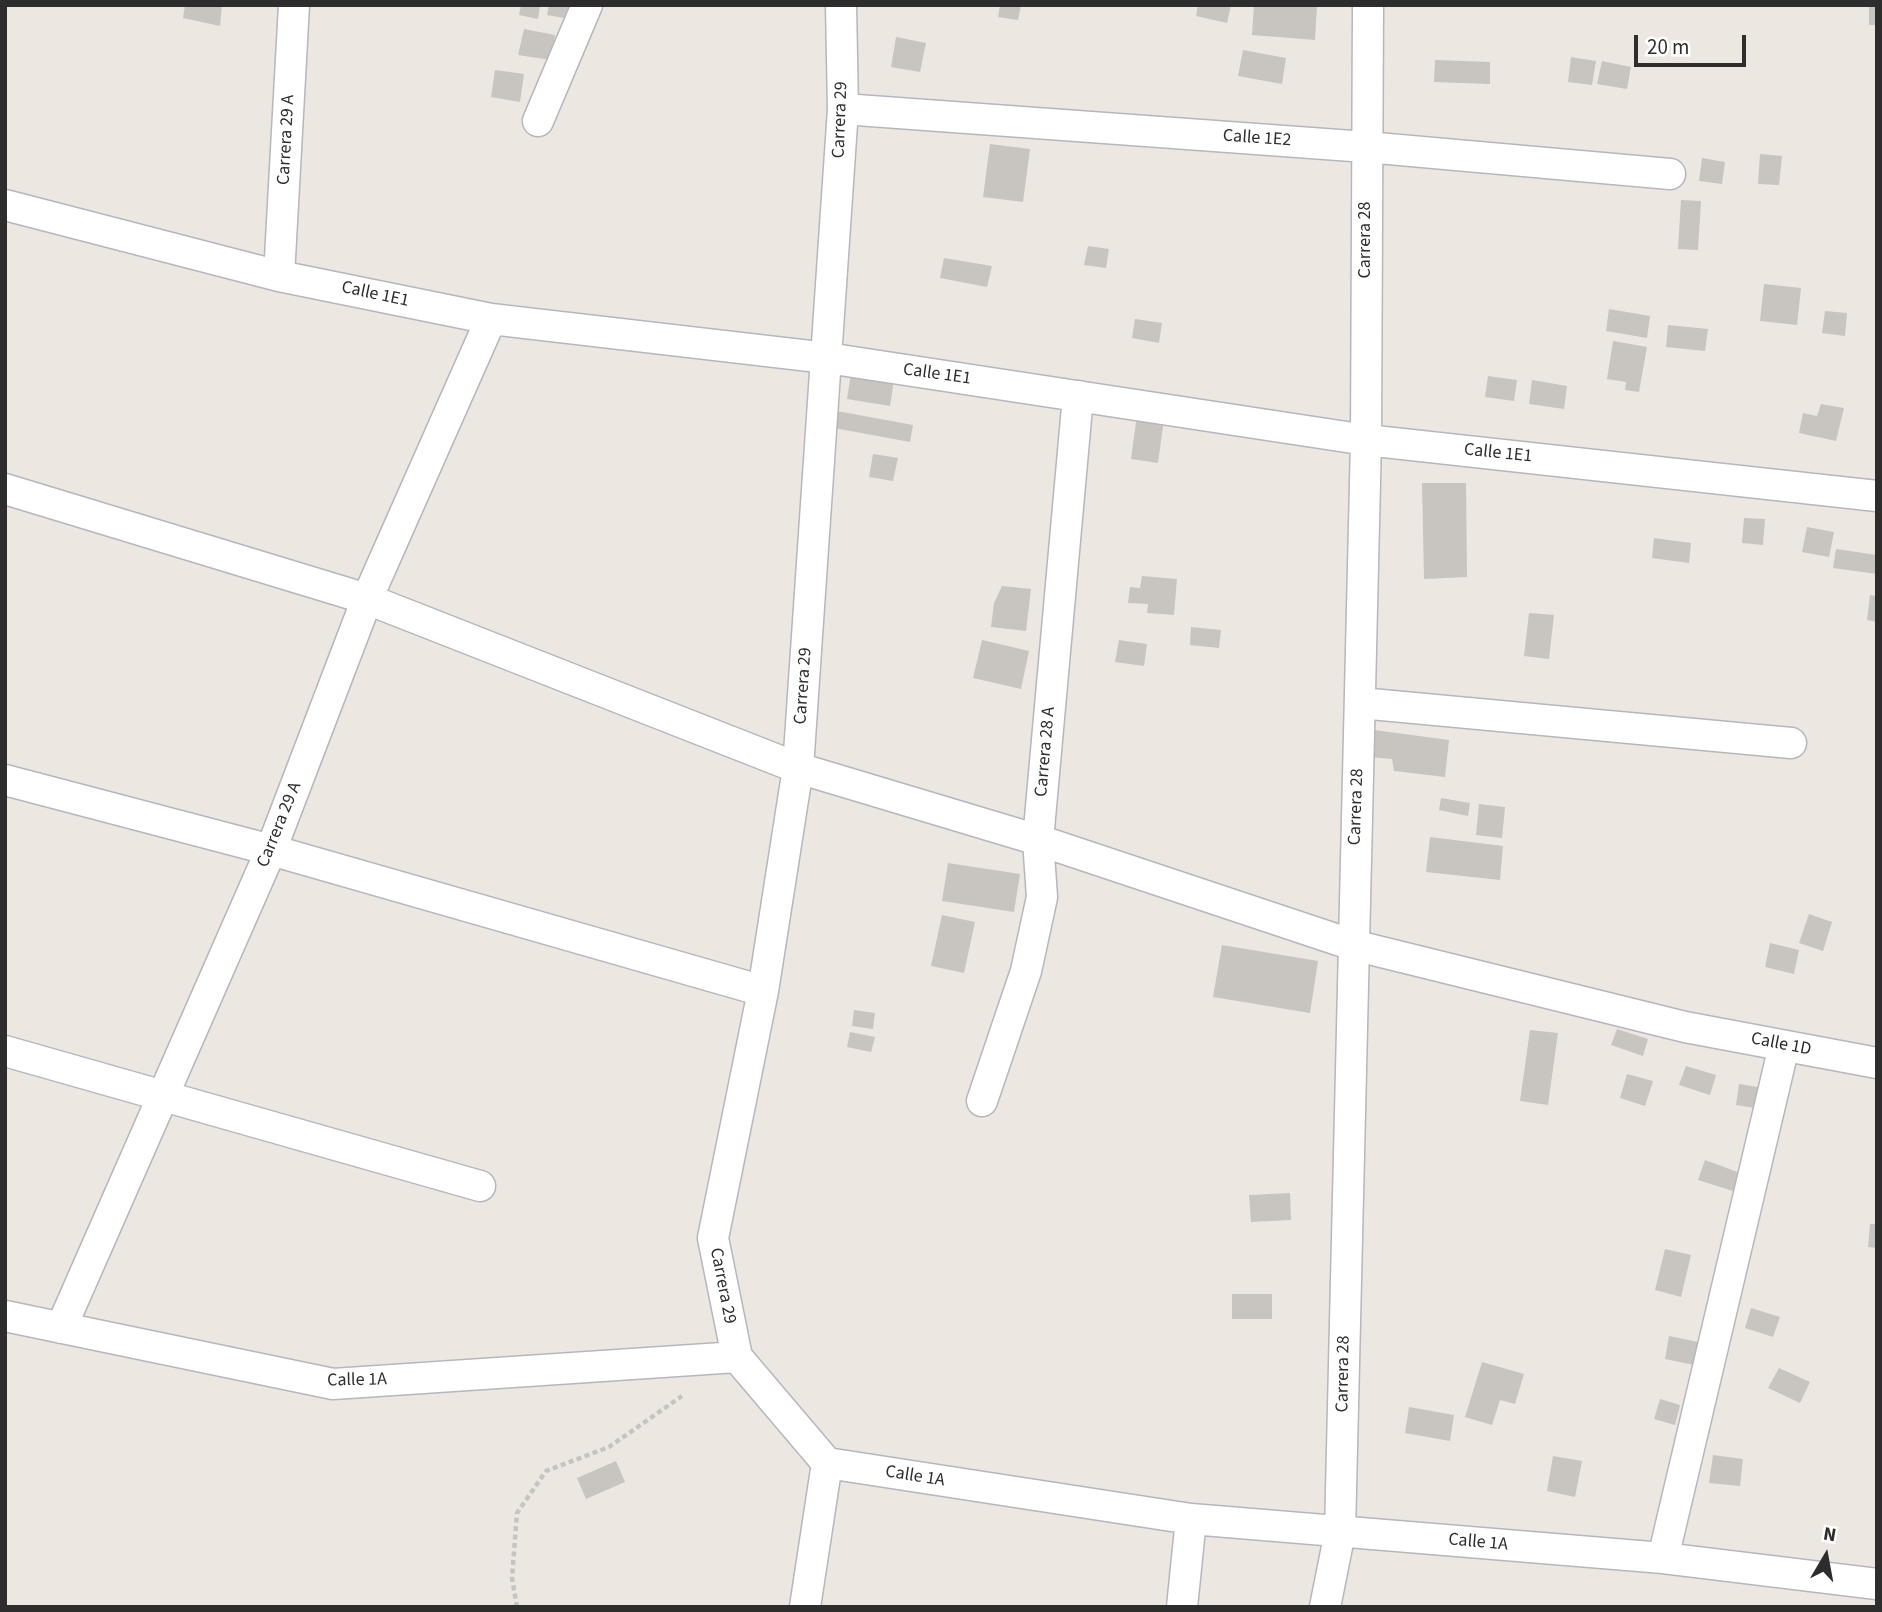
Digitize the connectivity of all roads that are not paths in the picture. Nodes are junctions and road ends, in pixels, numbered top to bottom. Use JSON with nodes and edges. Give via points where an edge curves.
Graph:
{"nodes":[{"id":1,"x":294,"y":5,"type":"edge"},
{"id":2,"x":587,"y":5,"type":"edge"},
{"id":3,"x":841,"y":5,"type":"edge"},
{"id":4,"x":1368,"y":5,"type":"edge"},
{"id":5,"x":843,"y":109,"type":"junction"},
{"id":6,"x":538,"y":121,"type":"dead end"},
{"id":7,"x":1366,"y":147,"type":"junction"},
{"id":8,"x":1670,"y":174,"type":"dead end"},
{"id":9,"x":5,"y":205,"type":"edge"},
{"id":10,"x":279,"y":275,"type":"junction"},
{"id":11,"x":491,"y":319,"type":"junction"},
{"id":12,"x":827,"y":358,"type":"junction"},
{"id":13,"x":1078,"y":396,"type":"junction"},
{"id":14,"x":1366,"y":440,"type":"junction"},
{"id":15,"x":5,"y":489,"type":"edge"},
{"id":16,"x":1877,"y":496,"type":"edge"},
{"id":17,"x":367,"y":599,"type":"junction"},
{"id":18,"x":1360,"y":704,"type":"junction"},
{"id":19,"x":1791,"y":743,"type":"dead end"},
{"id":20,"x":798,"y":768,"type":"junction"},
{"id":21,"x":5,"y":780,"type":"edge"},
{"id":22,"x":1038,"y":840,"type":"junction"},
{"id":23,"x":271,"y":850,"type":"junction"},
{"id":24,"x":1353,"y":945,"type":"junction"},
{"id":25,"x":763,"y":991,"type":"junction"},
{"id":26,"x":1784,"y":1045,"type":"junction"},
{"id":27,"x":5,"y":1051,"type":"edge"},
{"id":28,"x":1877,"y":1063,"type":"edge"},
{"id":29,"x":164,"y":1095,"type":"junction"},
{"id":30,"x":982,"y":1101,"type":"dead end"},
{"id":31,"x":480,"y":1186,"type":"dead end"},
{"id":32,"x":5,"y":1317,"type":"edge"},
{"id":33,"x":61,"y":1328,"type":"junction"},
{"id":34,"x":737,"y":1357,"type":"junction"},
{"id":35,"x":827,"y":1464,"type":"junction"},
{"id":36,"x":1191,"y":1520,"type":"junction"},
{"id":37,"x":1340,"y":1532,"type":"junction"},
{"id":38,"x":1662,"y":1558,"type":"junction"},
{"id":39,"x":1877,"y":1584,"type":"edge"},
{"id":40,"x":1324,"y":1605,"type":"edge"},
{"id":41,"x":805,"y":1607,"type":"edge"},
{"id":42,"x":1182,"y":1607,"type":"edge"}],
"edges":[{"from":1,"to":10,"type":"street","name":"Carrera 29 A"},
{"from":2,"to":6,"type":"street"},
{"from":3,"to":5,"type":"street","name":"Carrera 29"},
{"from":4,"to":7,"type":"street","name":"Carrera 28"},
{"from":5,"to":7,"type":"street","name":"Calle 1E2"},
{"from":5,"to":12,"type":"street","name":"Carrera 29"},
{"from":7,"to":8,"type":"street","name":"Calle 1E2"},
{"from":7,"to":14,"type":"street","name":"Carrera 28"},
{"from":9,"to":10,"type":"street","name":"Calle 1E1"},
{"from":10,"to":11,"type":"street","name":"Calle 1E1"},
{"from":11,"to":12,"type":"street","name":"Calle 1E1"},
{"from":11,"to":17,"type":"street","name":"Carrera 29 A"},
{"from":12,"to":13,"type":"street","name":"Calle 1E1"},
{"from":12,"to":20,"type":"street","name":"Carrera 29"},
{"from":13,"to":14,"type":"street","name":"Calle 1E1"},
{"from":13,"to":22,"type":"street","name":"Carrera 28 A"},
{"from":14,"to":16,"type":"street","name":"Calle 1E1"},
{"from":14,"to":18,"type":"street","name":"Carrera 28"},
{"from":15,"to":17,"type":"street","name":"Calle 1D"},
{"from":17,"to":20,"type":"street","name":"Calle 1D"},
{"from":17,"to":23,"type":"street","name":"Carrera 29 A"},
{"from":18,"to":19,"type":"street"},
{"from":18,"to":24,"type":"street","name":"Carrera 28"},
{"from":20,"to":22,"type":"street","name":"Calle 1D"},
{"from":20,"to":25,"type":"street","name":"Carrera 29"},
{"from":21,"to":23,"type":"street"},
{"from":22,"to":24,"type":"street","name":"Calle 1D"},
{"from":22,"to":30,"type":"street","name":"Carrera 28 A","via":[[1040,909],[1026,971]]},
{"from":23,"to":25,"type":"street"},
{"from":23,"to":29,"type":"street","name":"Carrera 29 A"},
{"from":24,"to":26,"type":"street","name":"Calle 1D","via":[[1685,1027]]},
{"from":24,"to":37,"type":"street","name":"Carrera 28"},
{"from":25,"to":34,"type":"street","name":"Carrera 29","via":[[713,1238]]},
{"from":26,"to":28,"type":"street","name":"Calle 1D"},
{"from":26,"to":38,"type":"street"},
{"from":27,"to":29,"type":"street"},
{"from":29,"to":31,"type":"street"},
{"from":29,"to":33,"type":"street","name":"Carrera 29 A"},
{"from":32,"to":33,"type":"street","name":"Calle 1A"},
{"from":33,"to":34,"type":"street","name":"Calle 1A","via":[[333,1384]]},
{"from":34,"to":35,"type":"street"},
{"from":35,"to":36,"type":"street","name":"Calle 1A"},
{"from":35,"to":41,"type":"street"},
{"from":36,"to":37,"type":"street","name":"Calle 1A"},
{"from":36,"to":42,"type":"street"},
{"from":37,"to":38,"type":"street","name":"Calle 1A"},
{"from":37,"to":40,"type":"street","name":"Carrera 28"},
{"from":38,"to":39,"type":"street","name":"Calle 1A"}]}
